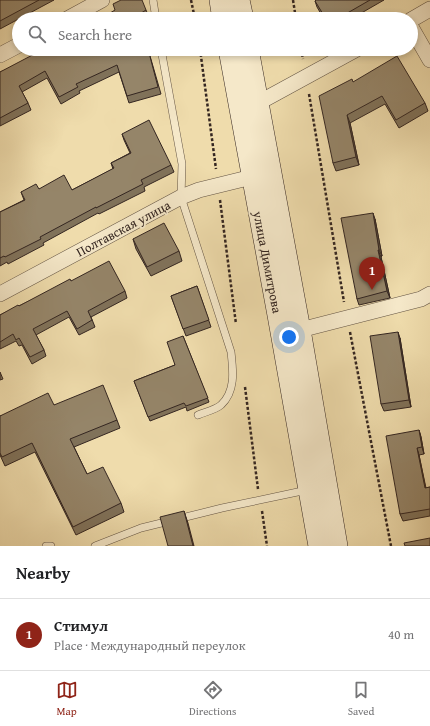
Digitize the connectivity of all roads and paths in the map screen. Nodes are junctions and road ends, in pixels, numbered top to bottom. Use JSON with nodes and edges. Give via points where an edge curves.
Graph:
{"nodes":[{"id":1,"x":102,"y":0,"type":"edge"},
{"id":2,"x":152,"y":0,"type":"edge"},
{"id":3,"x":192,"y":0,"type":"edge"},
{"id":4,"x":220,"y":0,"type":"edge"},
{"id":5,"x":239,"y":0,"type":"edge"},
{"id":6,"x":293,"y":0,"type":"edge"},
{"id":7,"x":430,"y":9,"type":"edge"},
{"id":8,"x":80,"y":12,"type":"edge"},
{"id":9,"x":155,"y":12,"type":"edge"},
{"id":10,"x":194,"y":12,"type":"edge"},
{"id":11,"x":222,"y":12,"type":"edge"},
{"id":12,"x":242,"y":12,"type":"edge"},
{"id":13,"x":295,"y":12,"type":"edge"},
{"id":14,"x":418,"y":16,"type":"edge"},
{"id":15,"x":418,"y":39,"type":"edge"},
{"id":16,"x":12,"y":48,"type":"edge"},
{"id":17,"x":0,"y":55,"type":"edge"},
{"id":18,"x":162,"y":56,"type":"edge"},
{"id":19,"x":201,"y":56,"type":"edge"},
{"id":20,"x":229,"y":56,"type":"edge"},
{"id":21,"x":249,"y":56,"type":"edge"},
{"id":22,"x":302,"y":56,"type":"edge"},
{"id":23,"x":344,"y":56,"type":"edge"},
{"id":24,"x":430,"y":60,"type":"edge"},
{"id":25,"x":306,"y":77,"type":"junction"},
{"id":26,"x":258,"y":103,"type":"junction"},
{"id":27,"x":252,"y":177,"type":"junction"},
{"id":28,"x":218,"y":185,"type":"junction"},
{"id":29,"x":181,"y":197,"type":"junction"},
{"id":30,"x":0,"y":294,"type":"edge"},
{"id":31,"x":430,"y":294,"type":"edge"},
{"id":32,"x":347,"y":318,"type":"junction"},
{"id":33,"x":237,"y":327,"type":"dead end"},
{"id":34,"x":300,"y":330,"type":"junction"},
{"id":35,"x":244,"y":382,"type":"dead end"},
{"id":36,"x":198,"y":415,"type":"dead end"},
{"id":37,"x":318,"y":489,"type":"junction"},
{"id":38,"x":260,"y":500,"type":"junction"},
{"id":39,"x":46,"y":546,"type":"edge"},
{"id":40,"x":50,"y":546,"type":"edge"},
{"id":41,"x":95,"y":546,"type":"edge"},
{"id":42,"x":267,"y":546,"type":"edge"},
{"id":43,"x":318,"y":546,"type":"edge"},
{"id":44,"x":337,"y":546,"type":"edge"},
{"id":45,"x":391,"y":546,"type":"edge"}],
"edges":[{"from":1,"to":8,"type":"street"},
{"from":2,"to":9,"type":"lane"},
{"from":3,"to":10,"type":"path"},
{"from":4,"to":11,"type":"main road"},
{"from":5,"to":12,"type":"main road"},
{"from":6,"to":13,"type":"path"},
{"from":7,"to":14,"type":"street"},
{"from":15,"to":24,"type":"street"},
{"from":16,"to":17,"type":"street"},
{"from":18,"to":29,"type":"lane","via":[[182,164]]},
{"from":19,"to":28,"type":"path"},
{"from":20,"to":27,"type":"main road","name":"улица Димитрова"},
{"from":21,"to":26,"type":"main road","name":"улица Димитрова"},
{"from":22,"to":25,"type":"path"},
{"from":23,"to":25,"type":"street"},
{"from":25,"to":26,"type":"street"},
{"from":25,"to":32,"type":"path"},
{"from":26,"to":34,"type":"main road","name":"улица Димитрова"},
{"from":27,"to":28,"type":"street","name":"Полтавская улица"},
{"from":27,"to":37,"type":"main road","name":"улица Димитрова"},
{"from":28,"to":29,"type":"street","name":"Полтавская улица"},
{"from":28,"to":33,"type":"path"},
{"from":29,"to":30,"type":"street","name":"Полтавская улица"},
{"from":29,"to":36,"type":"lane","via":[[231,352],[234,373],[232,387],[220,406]]},
{"from":31,"to":32,"type":"street","via":[[421,300]]},
{"from":32,"to":34,"type":"street"},
{"from":32,"to":45,"type":"path"},
{"from":34,"to":37,"type":"main road","name":"улица Димитрова"},
{"from":35,"to":38,"type":"path"},
{"from":37,"to":38,"type":"lane"},
{"from":37,"to":43,"type":"main road","name":"улица Димитрова"},
{"from":37,"to":44,"type":"main road","name":"улица Димитрова"},
{"from":38,"to":41,"type":"lane","via":[[141,528]]},
{"from":38,"to":42,"type":"path"},
{"from":39,"to":40,"type":"lane"}]}
